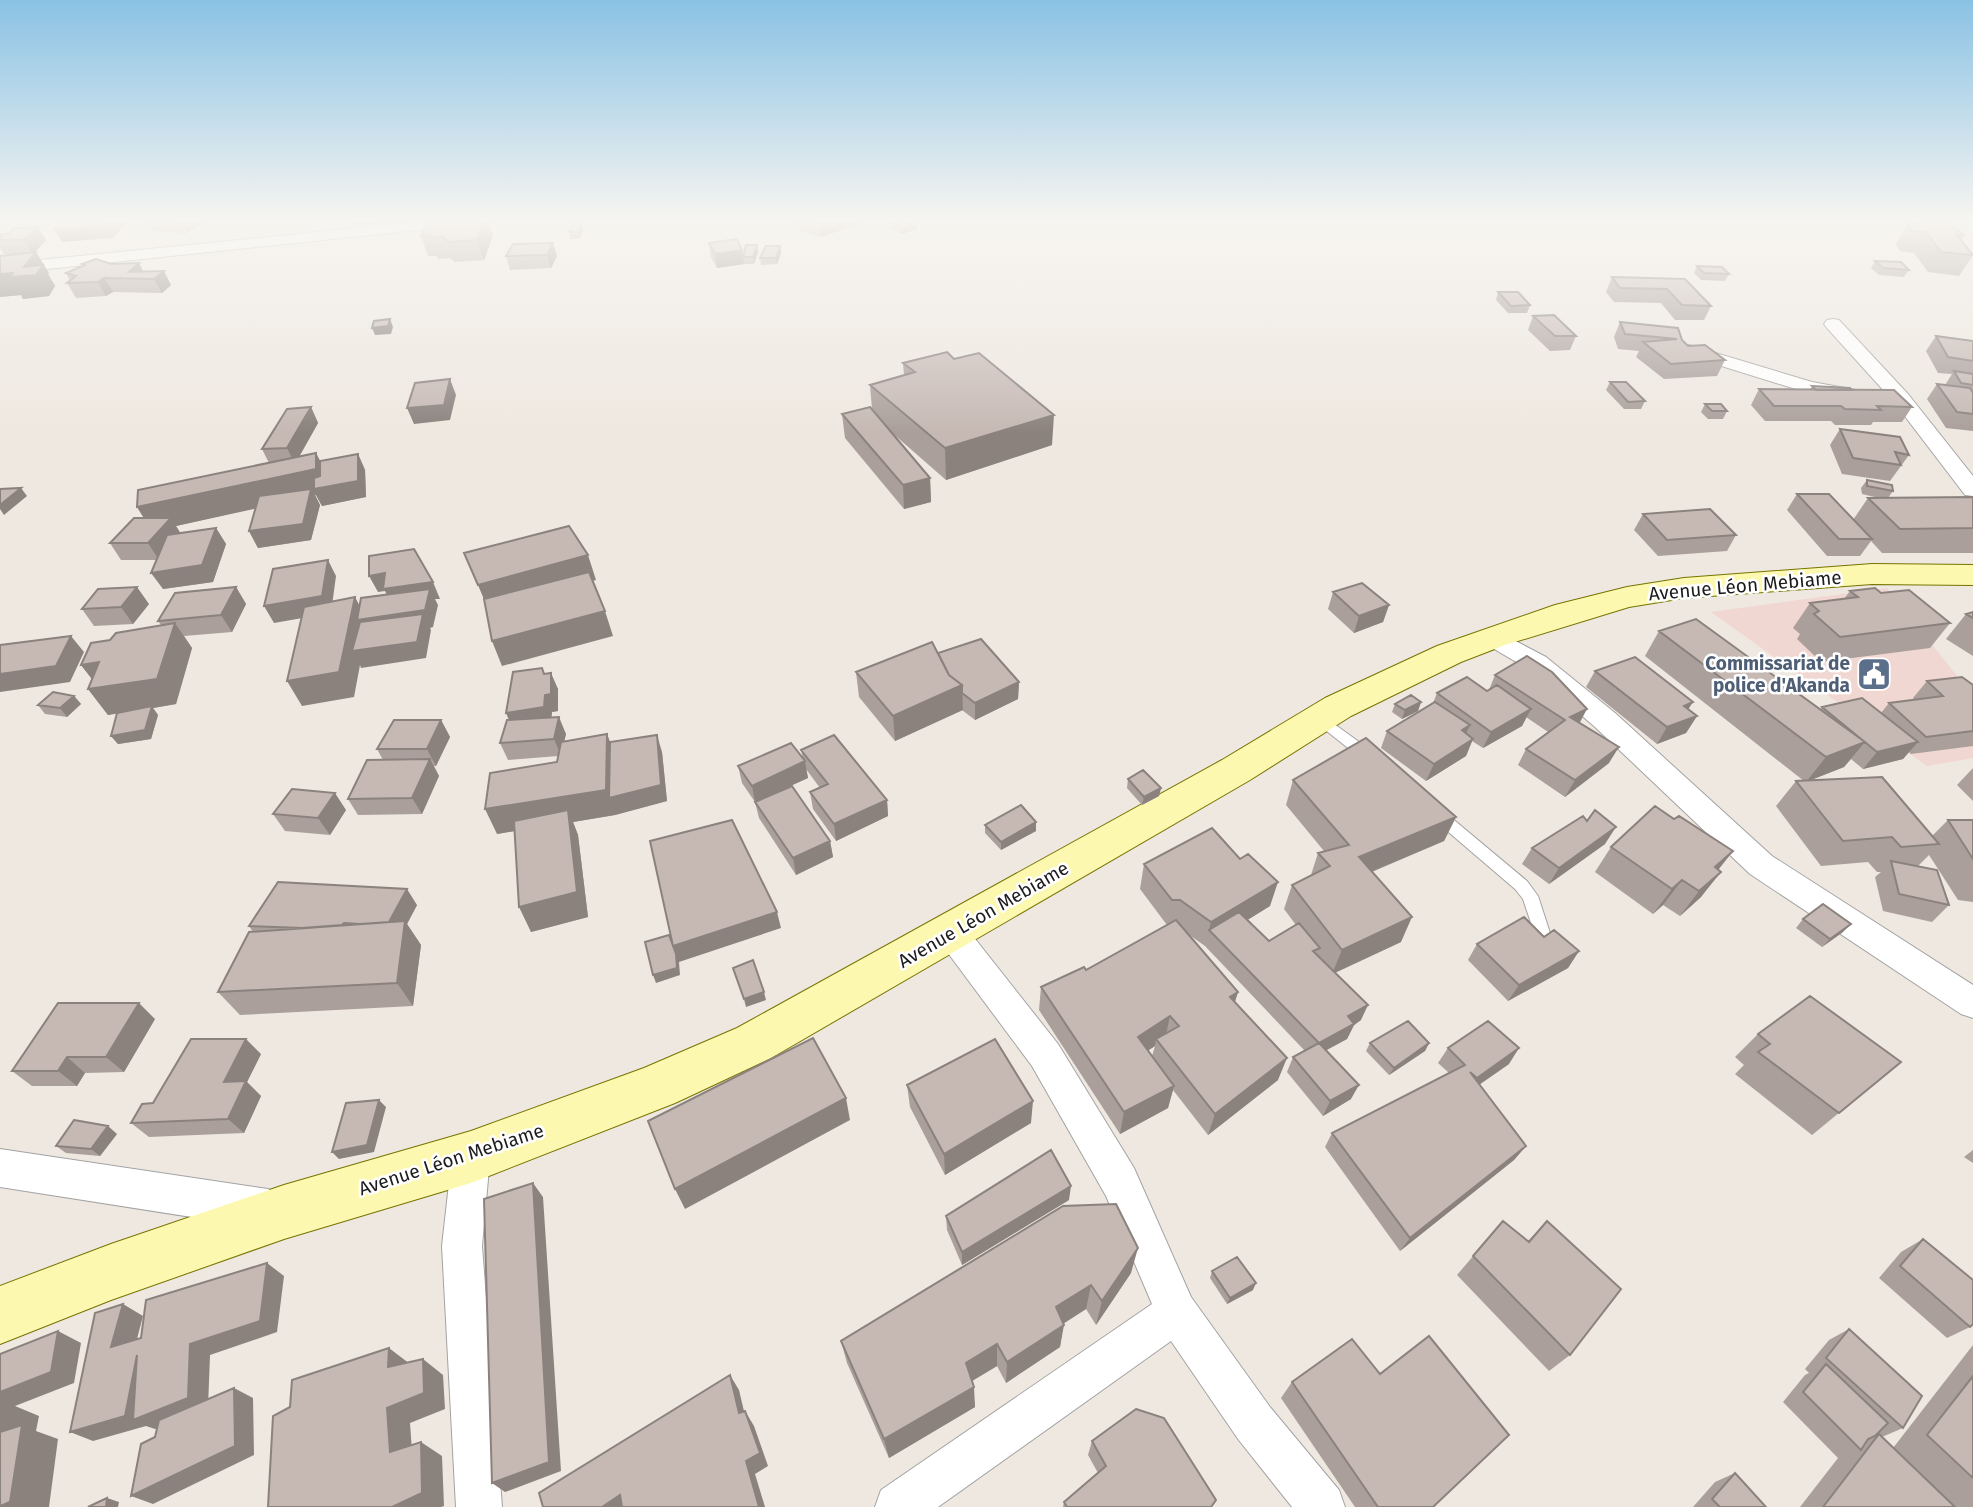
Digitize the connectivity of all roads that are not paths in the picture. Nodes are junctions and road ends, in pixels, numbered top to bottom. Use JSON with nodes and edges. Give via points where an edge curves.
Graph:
{"nodes":[{"id":1,"x":1833,"y":324,"type":"dead end"},
{"id":2,"x":1683,"y":348,"type":"edge"},
{"id":3,"x":1900,"y":398,"type":"junction"},
{"id":4,"x":1973,"y":490,"type":"edge"},
{"id":5,"x":1972,"y":575,"type":"edge"},
{"id":6,"x":1493,"y":637,"type":"junction"},
{"id":7,"x":1319,"y":718,"type":"junction"},
{"id":8,"x":1378,"y":764,"type":"edge"},
{"id":9,"x":1429,"y":807,"type":"edge"},
{"id":10,"x":950,"y":931,"type":"junction"},
{"id":11,"x":1542,"y":933,"type":"edge"},
{"id":12,"x":1973,"y":1003,"type":"edge"},
{"id":13,"x":471,"y":1157,"type":"junction"},
{"id":14,"x":0,"y":1168,"type":"edge"},
{"id":15,"x":284,"y":1212,"type":"junction"},
{"id":16,"x":1176,"y":1312,"type":"junction"},
{"id":17,"x":0,"y":1315,"type":"edge"},
{"id":18,"x":479,"y":1507,"type":"edge"},
{"id":19,"x":898,"y":1507,"type":"edge"},
{"id":20,"x":1322,"y":1507,"type":"edge"}],
"edges":[{"from":1,"to":3,"type":"street"},
{"from":2,"to":3,"type":"street","via":[[1809,387]]},
{"from":3,"to":4,"type":"street"},
{"from":5,"to":6,"type":"street","name":"Avenue Léon Mebiame","via":[[1872,574],[1684,588],[1603,603]]},
{"from":6,"to":7,"type":"street","name":"Avenue Léon Mebiame"},
{"from":6,"to":12,"type":"street","via":[[1537,663],[1605,720],[1761,865]]},
{"from":7,"to":8,"type":"lane"},
{"from":7,"to":10,"type":"street","name":"Avenue Léon Mebiame","via":[[1236,770]]},
{"from":9,"to":11,"type":"lane","via":[[1521,884],[1530,896]]},
{"from":10,"to":13,"type":"street","name":"Avenue Léon Mebiame","via":[[754,1043],[657,1087]]},
{"from":10,"to":16,"type":"street","via":[[1045,1055],[1107,1159]]},
{"from":13,"to":15,"type":"street","name":"Avenue Léon Mebiame"},
{"from":13,"to":18,"type":"street","via":[[462,1245]]},
{"from":14,"to":15,"type":"street"},
{"from":15,"to":17,"type":"street","name":"Avenue Léon Mebiame"},
{"from":16,"to":19,"type":"street"},
{"from":16,"to":20,"type":"street","via":[[1254,1423]]}]}
